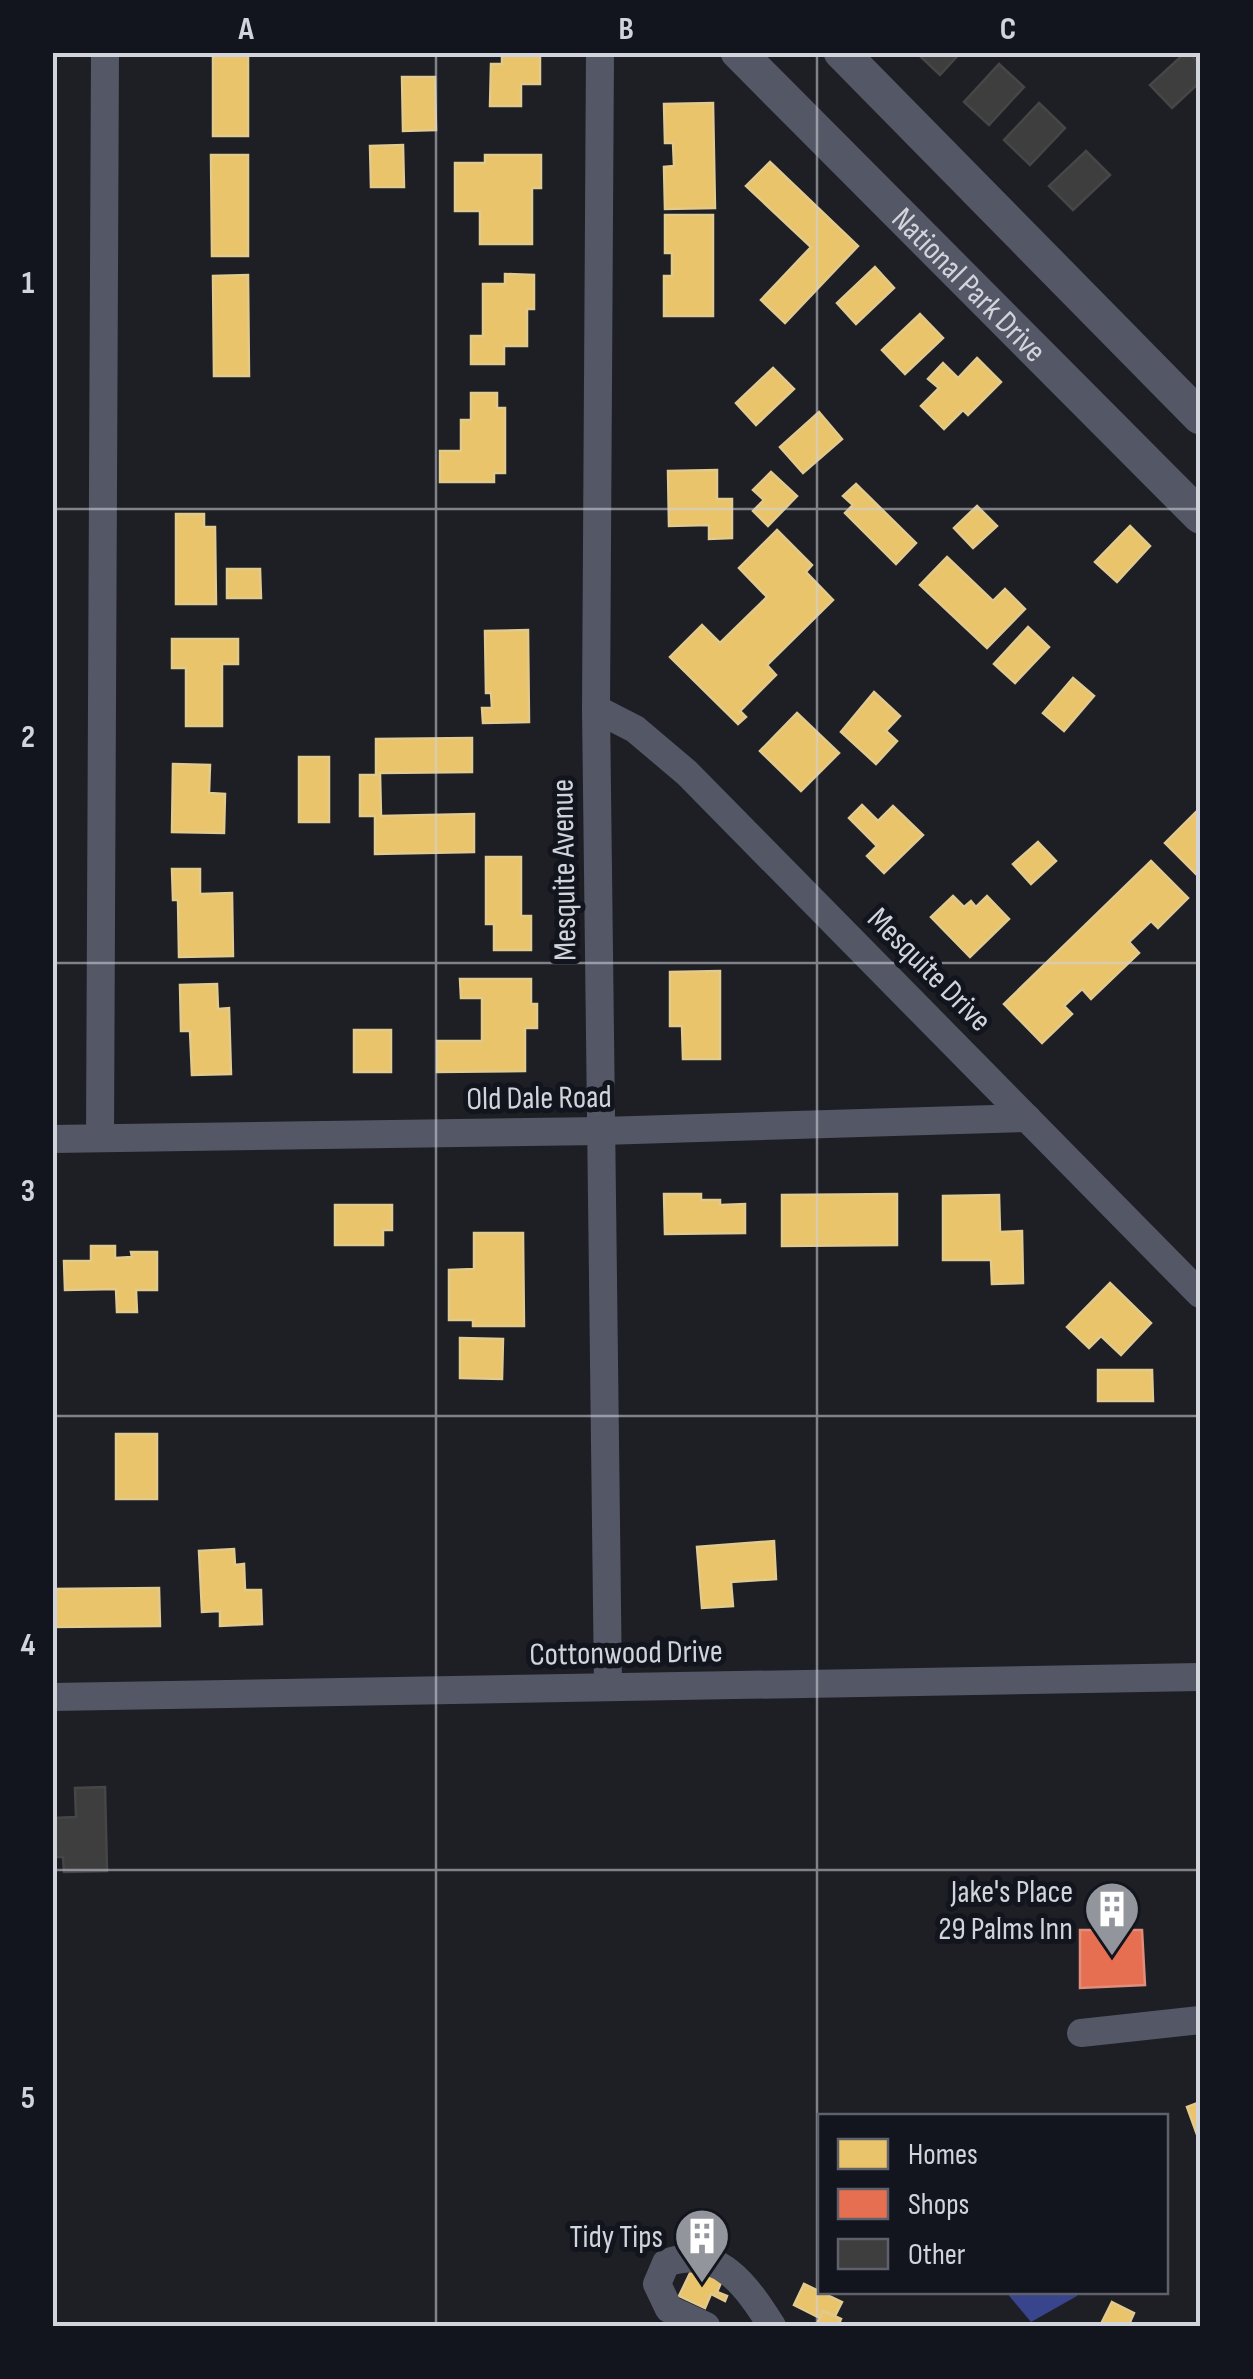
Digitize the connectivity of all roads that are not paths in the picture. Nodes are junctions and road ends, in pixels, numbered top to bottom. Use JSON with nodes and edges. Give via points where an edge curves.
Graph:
{"nodes":[{"id":1,"x":105,"y":52,"type":"edge"},
{"id":2,"x":600,"y":52,"type":"edge"},
{"id":3,"x":738,"y":52,"type":"edge"},
{"id":4,"x":841,"y":52,"type":"edge"},
{"id":5,"x":1200,"y":417,"type":"edge"},
{"id":6,"x":1200,"y":516,"type":"edge"},
{"id":7,"x":596,"y":710,"type":"junction"},
{"id":8,"x":1027,"y":1118,"type":"junction"},
{"id":9,"x":602,"y":1132,"type":"junction"},
{"id":10,"x":100,"y":1138,"type":"junction"},
{"id":11,"x":52,"y":1139,"type":"edge"},
{"id":12,"x":1200,"y":1294,"type":"edge"},
{"id":13,"x":1200,"y":1678,"type":"edge"},
{"id":14,"x":608,"y":1687,"type":"junction"},
{"id":15,"x":52,"y":1696,"type":"edge"},
{"id":16,"x":1200,"y":2020,"type":"edge"},
{"id":17,"x":1081,"y":2032,"type":"dead end"},
{"id":18,"x":706,"y":2326,"type":"edge"},
{"id":19,"x":772,"y":2326,"type":"edge"}],
"edges":[{"from":1,"to":10,"type":"street"},
{"from":2,"to":7,"type":"street","name":"Mesquite Avenue"},
{"from":3,"to":6,"type":"street","name":"National Park Drive"},
{"from":4,"to":5,"type":"street"},
{"from":7,"to":8,"type":"street","name":"Mesquite Drive","via":[[635,729],[688,773]]},
{"from":7,"to":9,"type":"street","name":"Mesquite Avenue"},
{"from":8,"to":9,"type":"street","name":"Old Dale Road"},
{"from":8,"to":12,"type":"street","name":"Mesquite Drive"},
{"from":9,"to":10,"type":"street","name":"Old Dale Road"},
{"from":9,"to":14,"type":"street","name":"Mesquite Avenue"},
{"from":10,"to":11,"type":"street","name":"Old Dale Road"},
{"from":13,"to":14,"type":"street","name":"Cottonwood Drive"},
{"from":14,"to":15,"type":"street","name":"Cottonwood Drive"},
{"from":16,"to":17,"type":"street"},
{"from":18,"to":19,"type":"street","via":[[670,2309],[657,2284],[666,2263],[686,2256],[724,2268]]}]}
